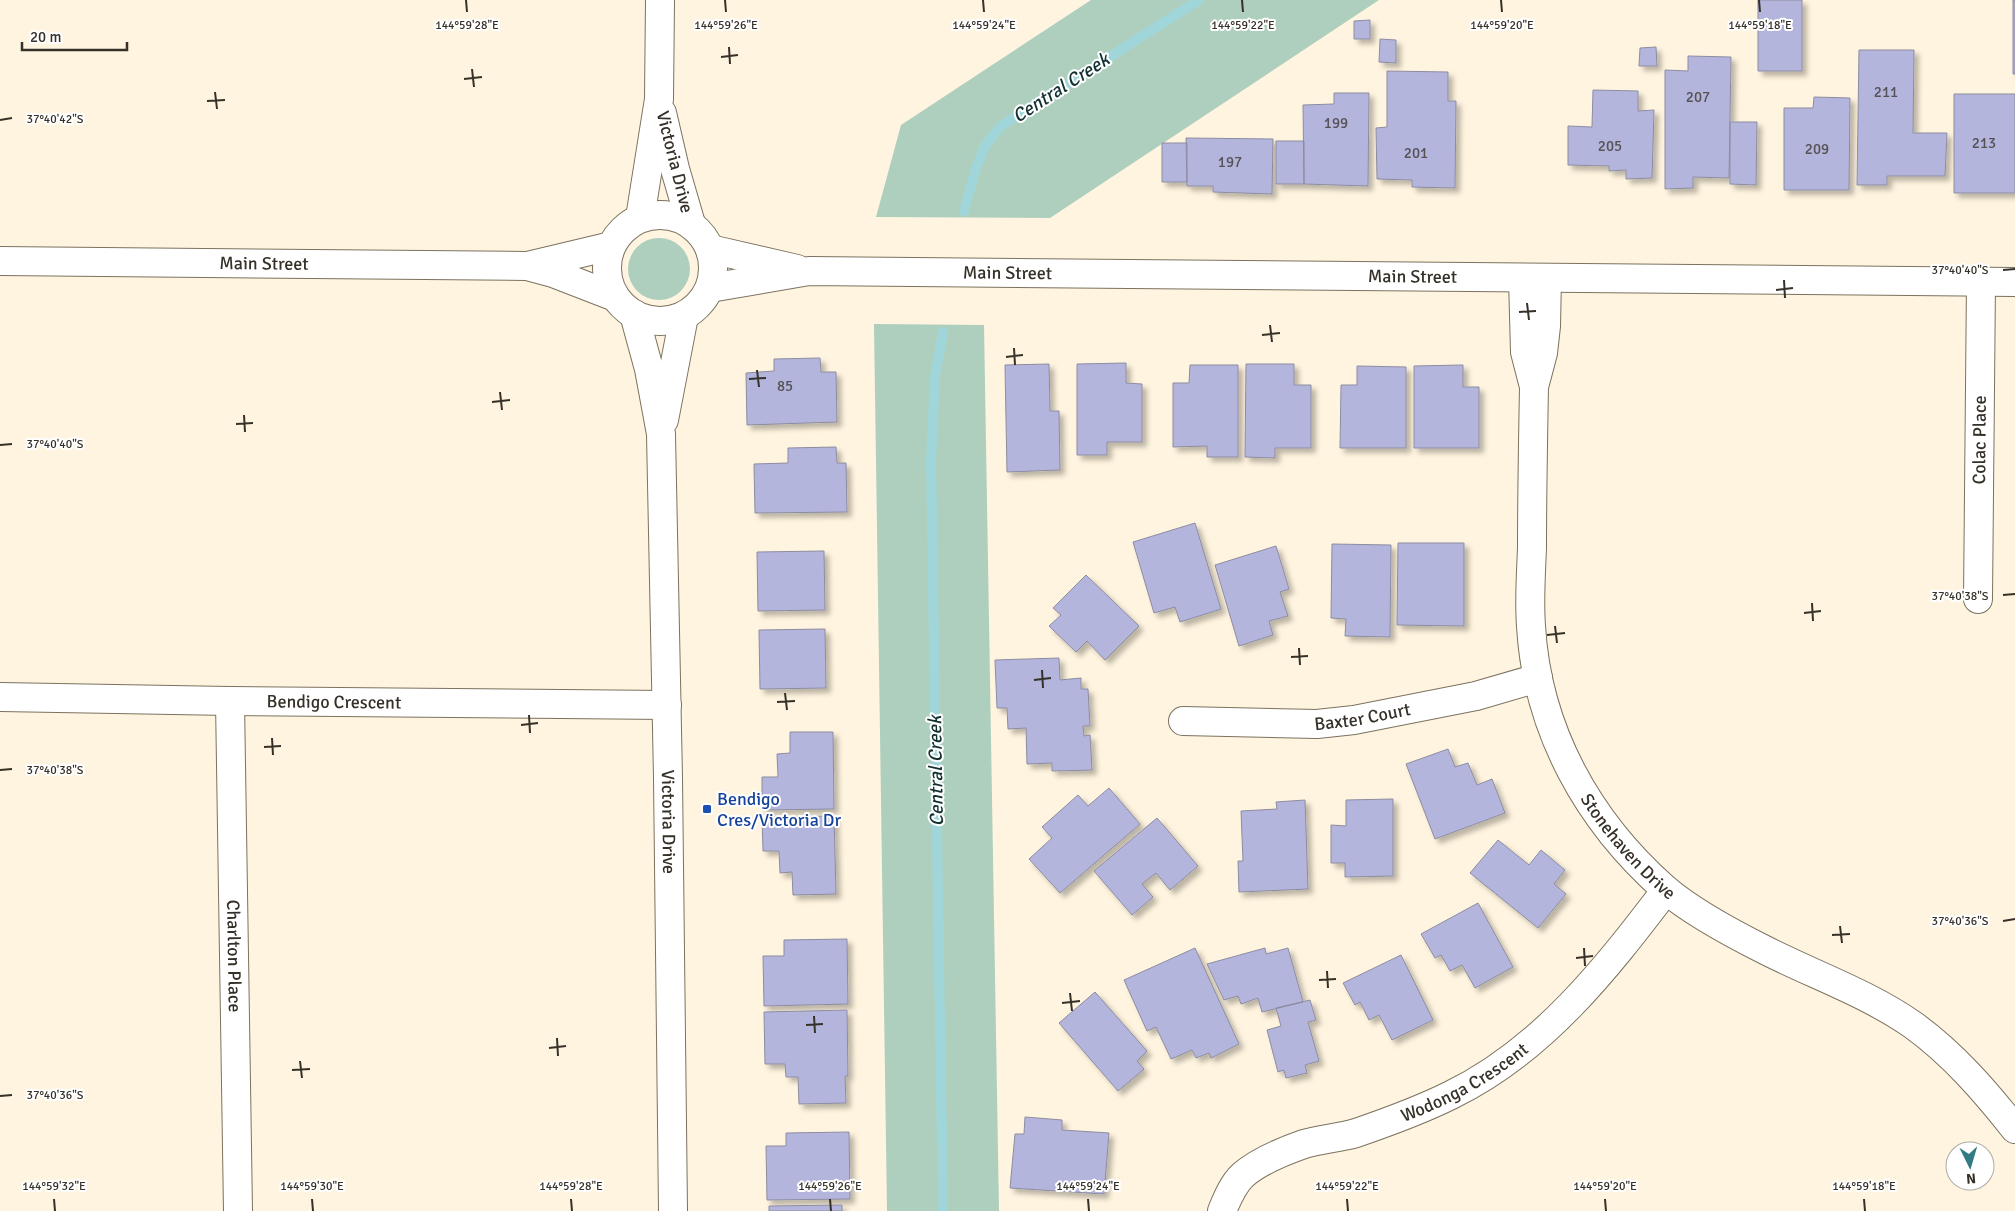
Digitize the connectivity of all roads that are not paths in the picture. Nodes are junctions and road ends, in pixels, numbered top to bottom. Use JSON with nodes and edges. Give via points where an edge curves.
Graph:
{"nodes":[{"id":1,"x":660,"y":0,"type":"edge"},
{"id":2,"x":659,"y":99,"type":"junction"},
{"id":3,"x":640,"y":218,"type":"junction"},
{"id":4,"x":692,"y":224,"type":"junction"},
{"id":5,"x":611,"y":246,"type":"junction"},
{"id":6,"x":710,"y":249,"type":"junction"},
{"id":7,"x":0,"y":261,"type":"edge"},
{"id":8,"x":526,"y":266,"type":"junction"},
{"id":9,"x":809,"y":271,"type":"junction"},
{"id":10,"x":1535,"y":278,"type":"junction"},
{"id":11,"x":1981,"y":282,"type":"junction"},
{"id":12,"x":2015,"y":282,"type":"edge"},
{"id":13,"x":710,"y":288,"type":"junction"},
{"id":14,"x":625,"y":306,"type":"junction"},
{"id":15,"x":684,"y":316,"type":"junction"},
{"id":16,"x":661,"y":434,"type":"junction"},
{"id":17,"x":1978,"y":599,"type":"dead end"},
{"id":18,"x":1538,"y":678,"type":"junction"},
{"id":19,"x":0,"y":697,"type":"edge"},
{"id":20,"x":230,"y":701,"type":"junction"},
{"id":21,"x":667,"y":704,"type":"junction"},
{"id":22,"x":1183,"y":721,"type":"dead end"},
{"id":23,"x":1666,"y":890,"type":"junction"},
{"id":24,"x":2015,"y":1129,"type":"edge"},
{"id":25,"x":238,"y":1211,"type":"edge"},
{"id":26,"x":673,"y":1211,"type":"edge"},
{"id":27,"x":1222,"y":1211,"type":"edge"}],
"edges":[{"from":1,"to":2,"type":"street","name":"Victoria Drive"},
{"from":2,"to":3,"type":"street","name":"Victoria Drive"},
{"from":2,"to":4,"type":"street","name":"Victoria Drive"},
{"from":3,"to":4,"type":"street","via":[[658,214],[675,216]]},
{"from":3,"to":5,"type":"street","via":[[618,234]]},
{"from":4,"to":6,"type":"street"},
{"from":5,"to":8,"type":"street","name":"Main Street"},
{"from":5,"to":14,"type":"street","via":[[607,263],[608,281]]},
{"from":6,"to":9,"type":"street","name":"Main Street"},
{"from":6,"to":13,"type":"street","via":[[714,262]]},
{"from":7,"to":8,"type":"street","name":"Main Street"},
{"from":8,"to":14,"type":"street","name":"Main Street","via":[[553,274]]},
{"from":9,"to":10,"type":"street","name":"Main Street"},
{"from":9,"to":13,"type":"street","name":"Main Street"},
{"from":10,"to":11,"type":"street","name":"Main Street"},
{"from":10,"to":18,"type":"street","name":"Stonehaven Drive","via":[[1525,352],[1534,387],[1531,627]]},
{"from":11,"to":12,"type":"street","name":"Main Street"},
{"from":11,"to":17,"type":"street","name":"Colac Place"},
{"from":13,"to":15,"type":"street","via":[[695,309]]},
{"from":14,"to":15,"type":"street","via":[[650,321],[668,321]]},
{"from":14,"to":16,"type":"street","name":"Victoria Drive","via":[[649,369]]},
{"from":15,"to":16,"type":"street","name":"Victoria Drive"},
{"from":16,"to":21,"type":"street","name":"Victoria Drive"},
{"from":18,"to":22,"type":"street","name":"Baxter Court","via":[[1476,696],[1354,720],[1300,724]]},
{"from":18,"to":23,"type":"street","name":"Stonehaven Drive","via":[[1554,736],[1584,795],[1609,831]]},
{"from":19,"to":20,"type":"street","name":"Bendigo Crescent"},
{"from":20,"to":21,"type":"street","name":"Bendigo Crescent"},
{"from":20,"to":25,"type":"street","name":"Charlton Place"},
{"from":21,"to":26,"type":"street","name":"Victoria Drive"},
{"from":23,"to":24,"type":"street","name":"Stonehaven Drive","via":[[1710,920],[1863,996],[1912,1025],[1953,1058]]},
{"from":23,"to":27,"type":"street","name":"Wodonga Crescent","via":[[1608,965],[1548,1029],[1501,1066],[1452,1095],[1411,1113],[1354,1134],[1304,1144],[1266,1160],[1242,1176]]}]}
